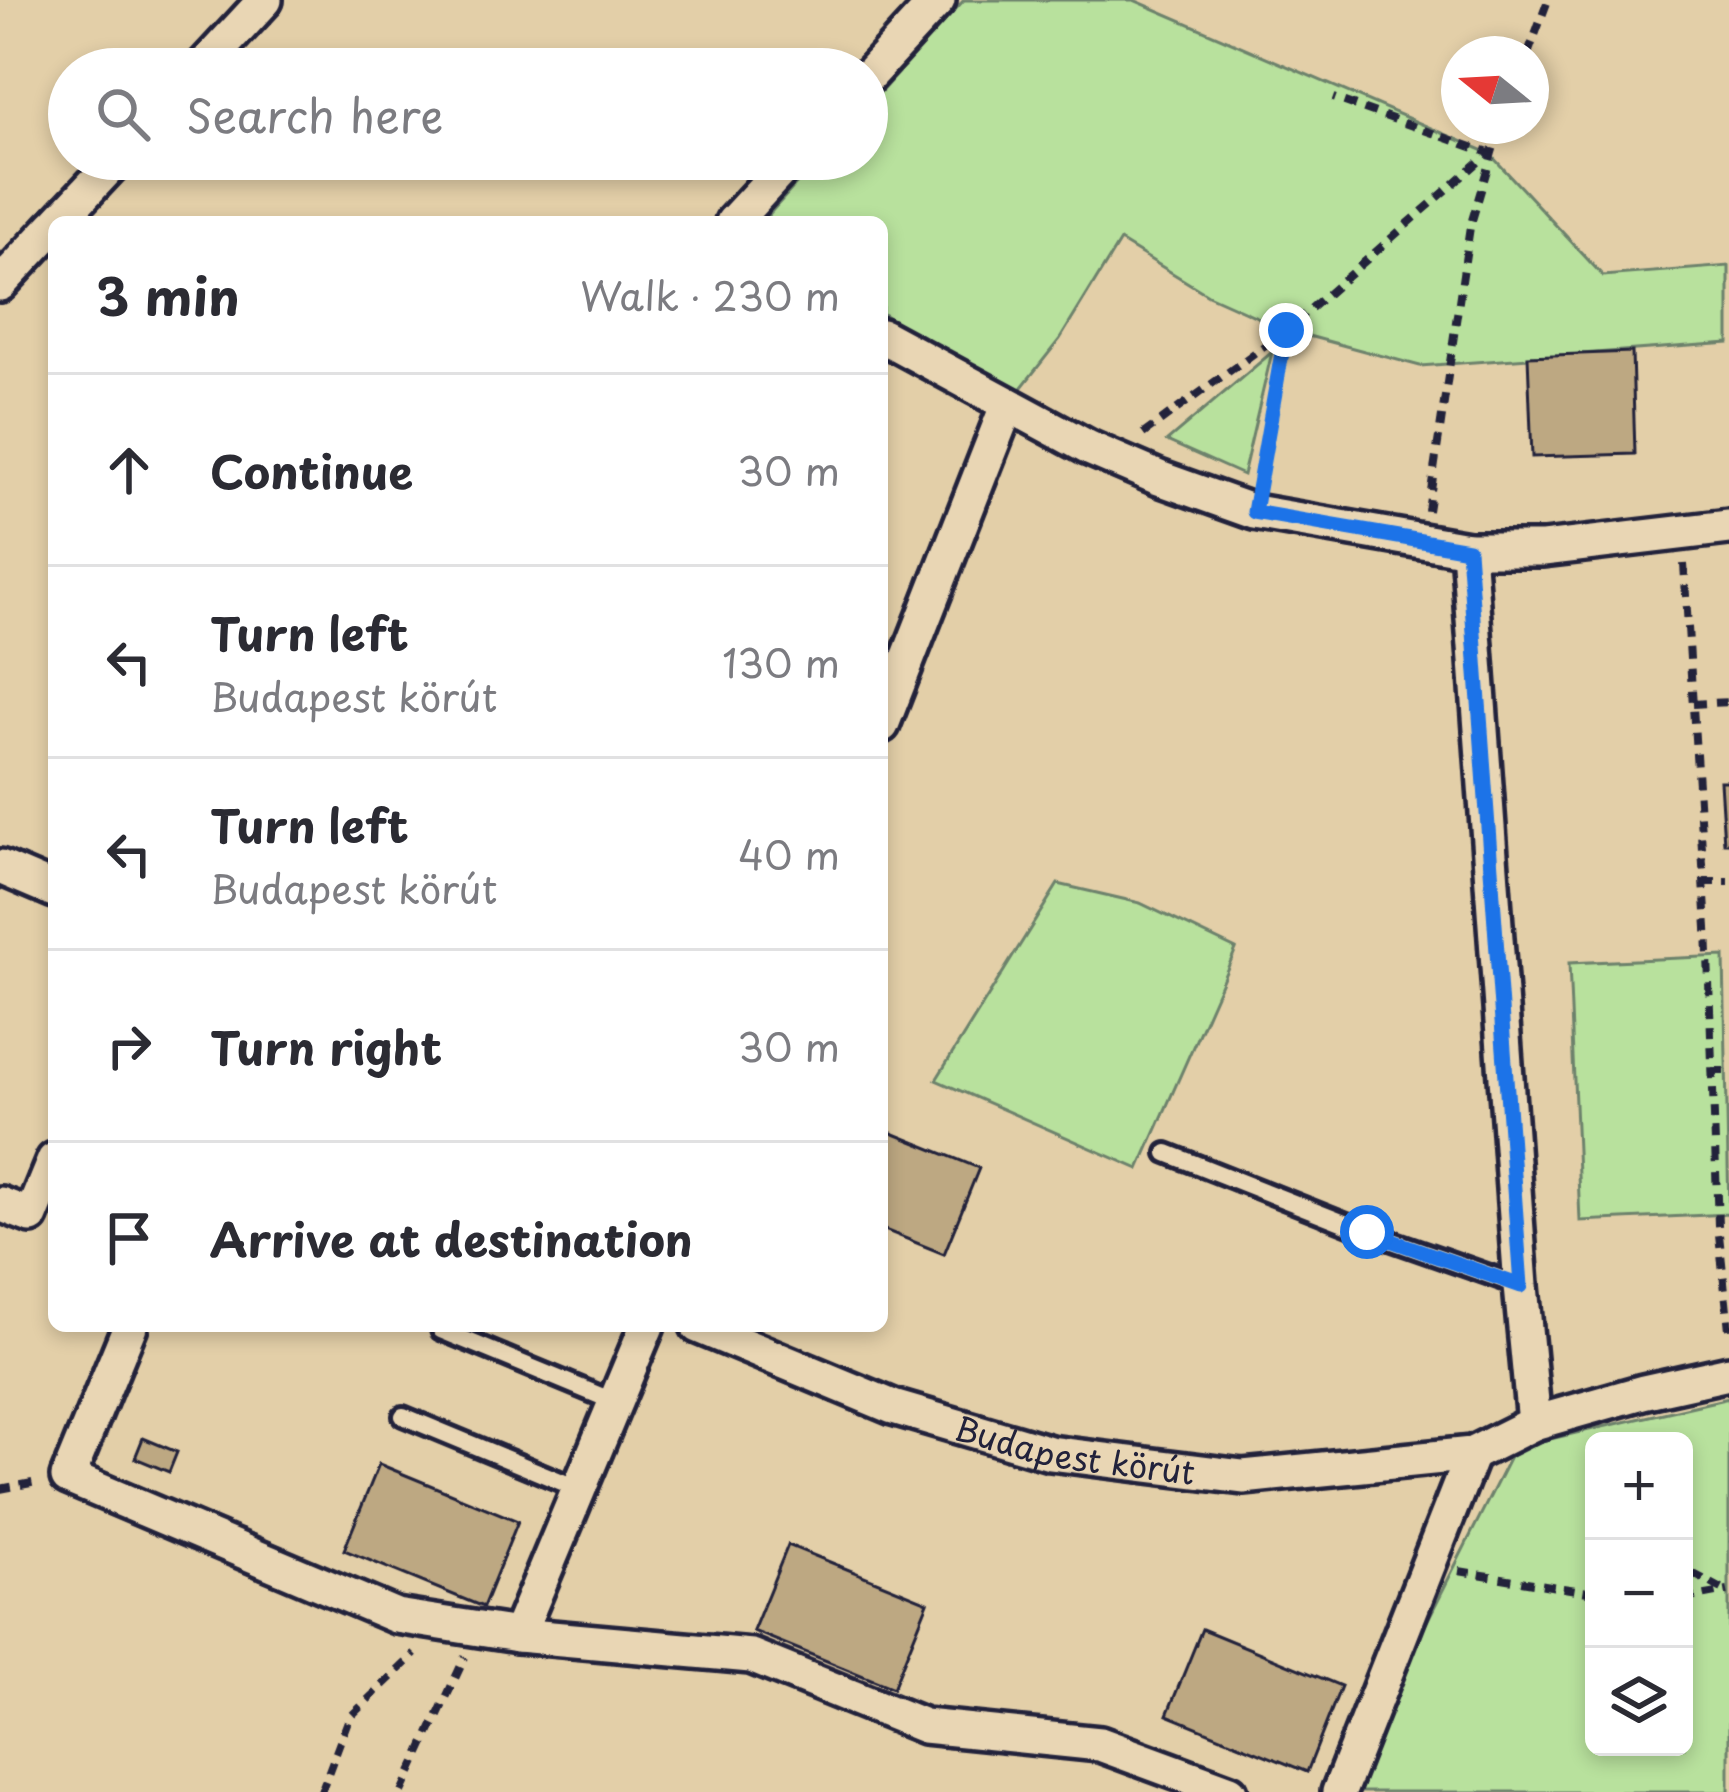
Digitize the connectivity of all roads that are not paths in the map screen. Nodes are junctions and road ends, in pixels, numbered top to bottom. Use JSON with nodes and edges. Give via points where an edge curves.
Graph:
{"nodes":[{"id":1,"x":265,"y":0,"type":"edge"},
{"id":2,"x":938,"y":0,"type":"edge"},
{"id":3,"x":220,"y":48,"type":"edge"},
{"id":4,"x":888,"y":54,"type":"edge"},
{"id":5,"x":97,"y":180,"type":"edge"},
{"id":6,"x":772,"y":180,"type":"edge"},
{"id":7,"x":63,"y":216,"type":"edge"},
{"id":8,"x":739,"y":216,"type":"edge"},
{"id":9,"x":48,"y":233,"type":"edge"},
{"id":10,"x":0,"y":284,"type":"edge"},
{"id":11,"x":888,"y":339,"type":"edge"},
{"id":12,"x":1006,"y":406,"type":"junction"},
{"id":13,"x":1729,"y":526,"type":"edge"},
{"id":14,"x":1468,"y":549,"type":"junction"},
{"id":15,"x":888,"y":710,"type":"edge"},
{"id":16,"x":0,"y":868,"type":"edge"},
{"id":17,"x":48,"y":888,"type":"edge"},
{"id":18,"x":1167,"y":1153,"type":"dead end"},
{"id":19,"x":48,"y":1175,"type":"edge"},
{"id":20,"x":0,"y":1204,"type":"edge"},
{"id":21,"x":1521,"y":1286,"type":"junction"},
{"id":22,"x":128,"y":1332,"type":"edge"},
{"id":23,"x":446,"y":1332,"type":"edge"},
{"id":24,"x":645,"y":1332,"type":"edge"},
{"id":25,"x":712,"y":1332,"type":"edge"},
{"id":26,"x":1729,"y":1373,"type":"edge"},
{"id":27,"x":616,"y":1402,"type":"junction"},
{"id":28,"x":404,"y":1416,"type":"dead end"},
{"id":29,"x":1534,"y":1423,"type":"junction"},
{"id":30,"x":1472,"y":1454,"type":"junction"},
{"id":31,"x":579,"y":1489,"type":"junction"},
{"id":32,"x":518,"y":1635,"type":"junction"},
{"id":33,"x":1229,"y":1792,"type":"edge"},
{"id":34,"x":1339,"y":1792,"type":"edge"}],
"edges":[{"from":1,"to":3,"type":"street"},
{"from":2,"to":4,"type":"street"},
{"from":5,"to":7,"type":"street"},
{"from":6,"to":8,"type":"street"},
{"from":9,"to":10,"type":"street"},
{"from":11,"to":12,"type":"street"},
{"from":12,"to":14,"type":"street","via":[[1159,478],[1254,512]]},
{"from":12,"to":15,"type":"street"},
{"from":13,"to":14,"type":"street","via":[[1543,549]]},
{"from":14,"to":21,"type":"street"},
{"from":16,"to":17,"type":"street"},
{"from":18,"to":21,"type":"lane"},
{"from":19,"to":20,"type":"street","via":[[31,1216]]},
{"from":21,"to":29,"type":"street"},
{"from":22,"to":32,"type":"street","via":[[68,1477],[396,1616]]},
{"from":23,"to":27,"type":"lane"},
{"from":24,"to":27,"type":"street"},
{"from":25,"to":30,"type":"street","name":"Budapest körút","via":[[893,1407],[1050,1454],[1243,1477]]},
{"from":26,"to":29,"type":"street","name":"Budapest körút"},
{"from":27,"to":31,"type":"street"},
{"from":28,"to":31,"type":"lane"},
{"from":29,"to":30,"type":"street","name":"Budapest körút"},
{"from":30,"to":34,"type":"street"},
{"from":31,"to":32,"type":"street"},
{"from":32,"to":33,"type":"street","via":[[751,1656],[924,1726],[1100,1744]]}]}
